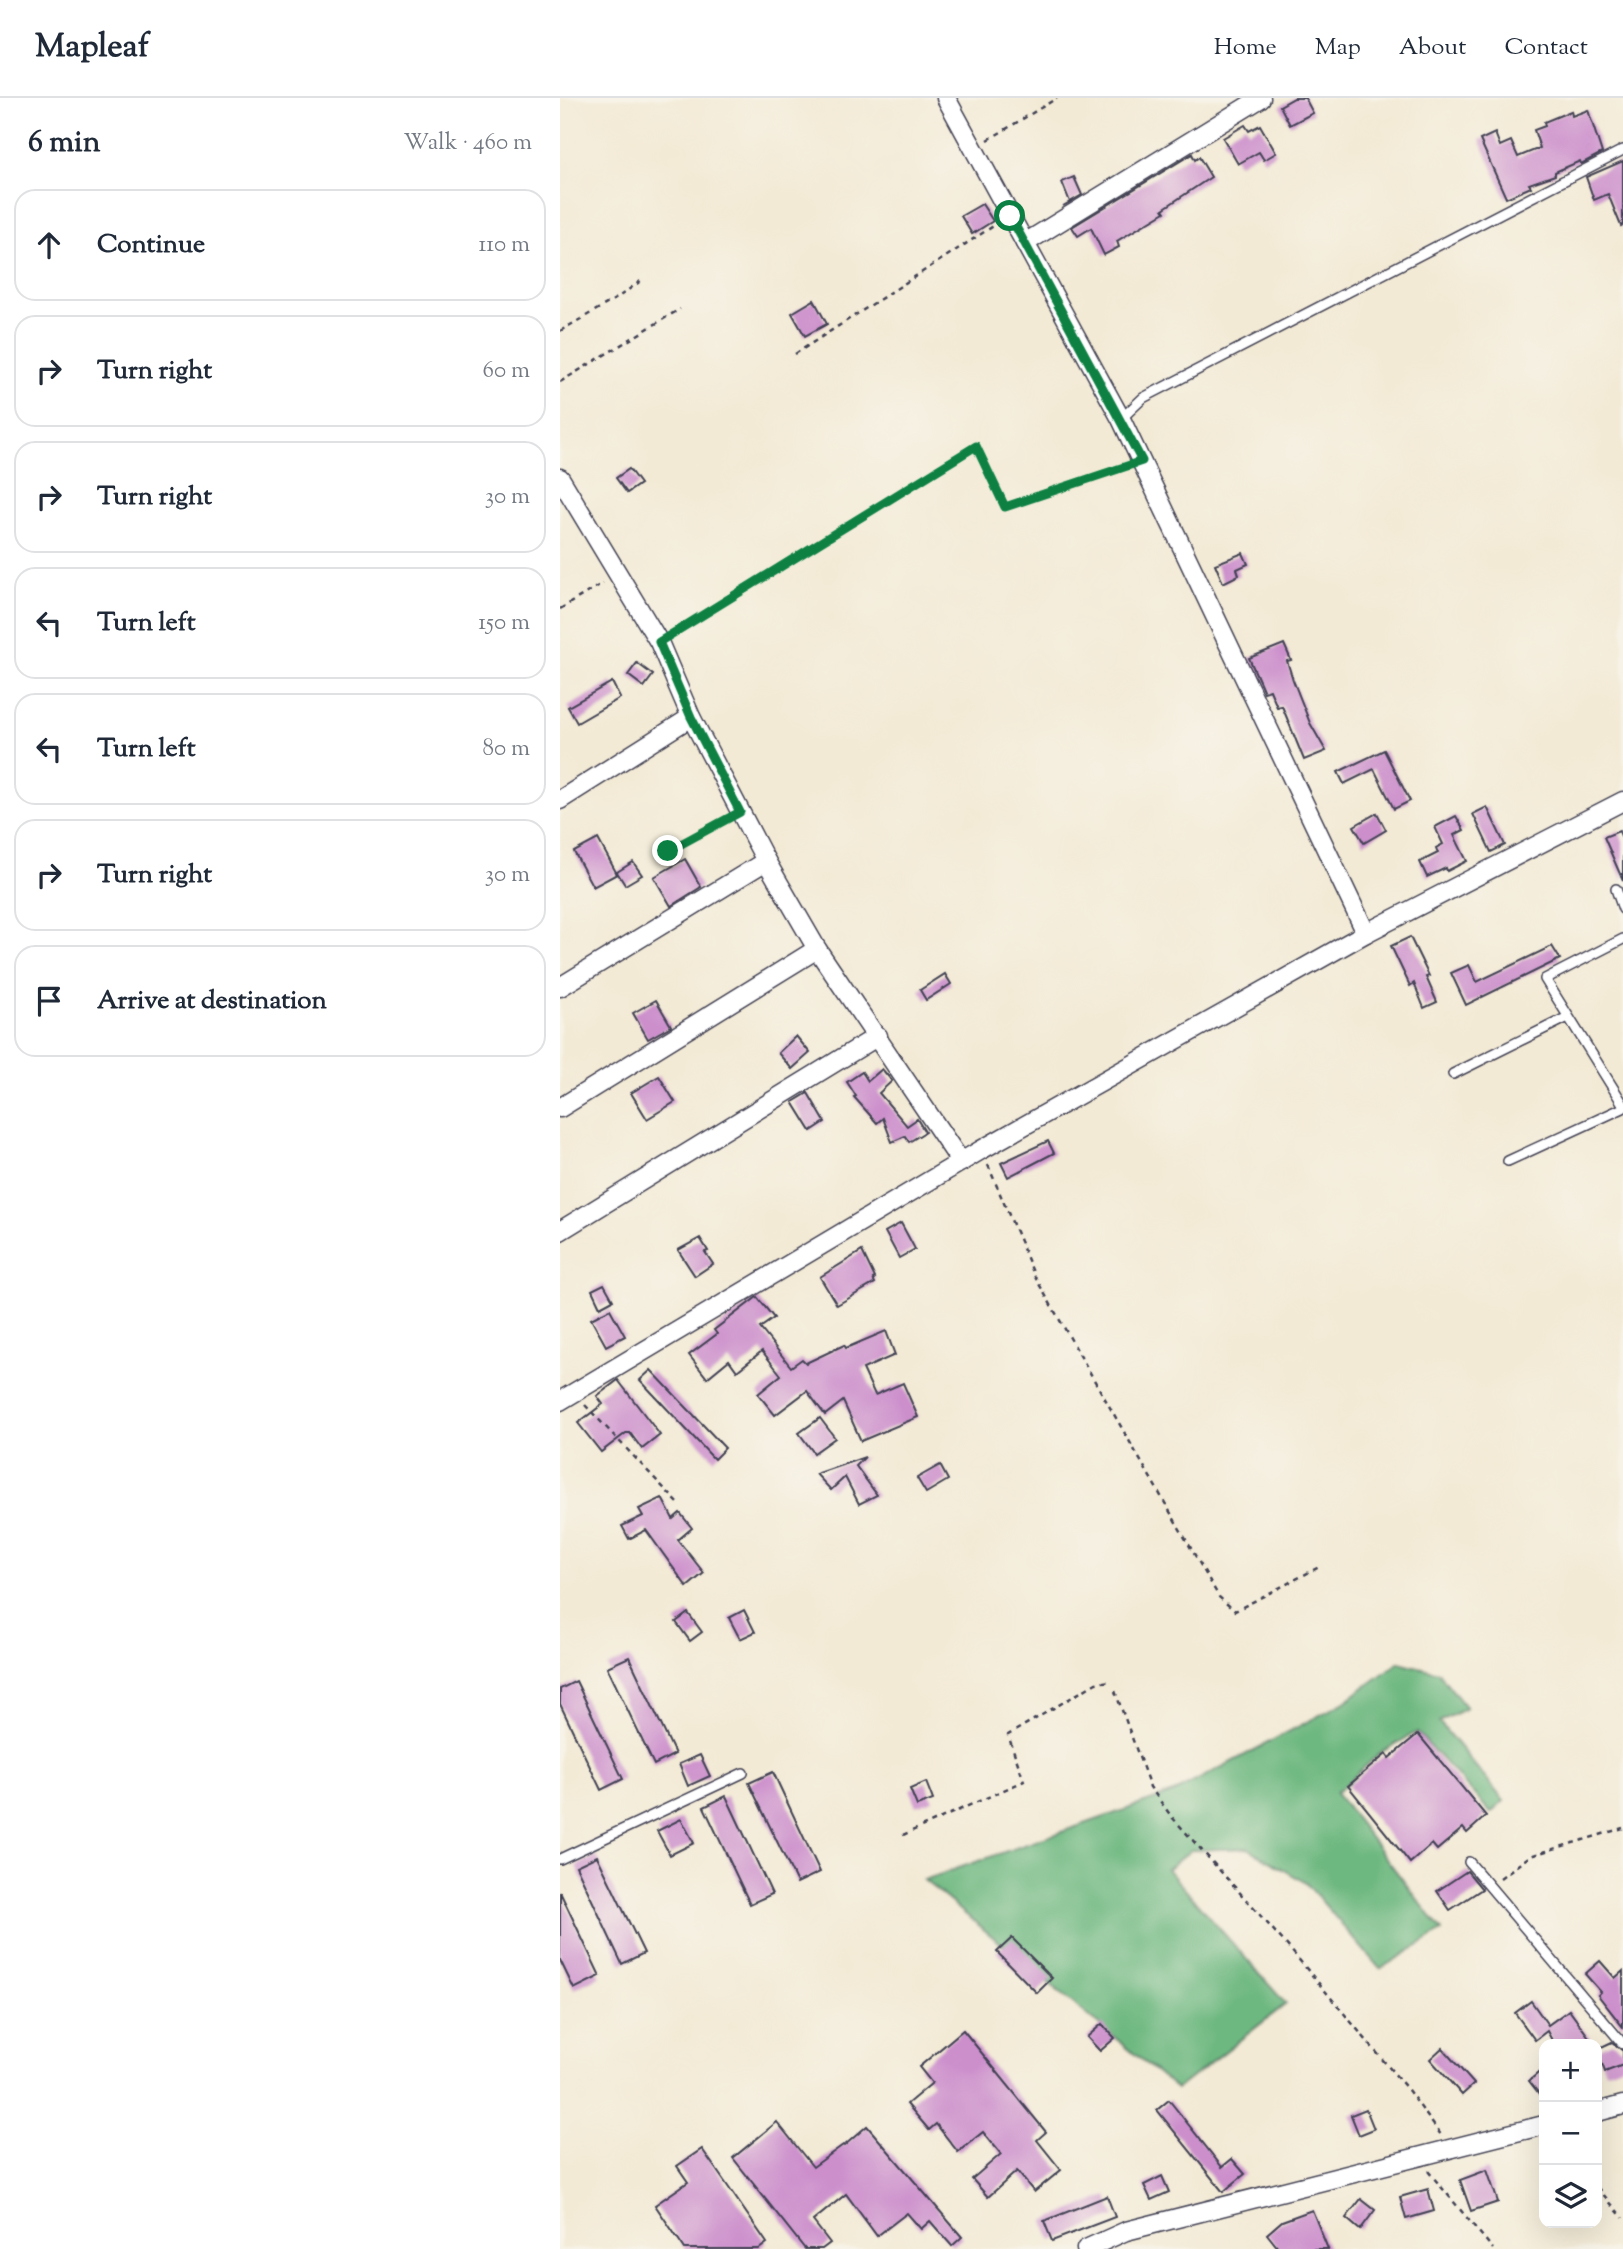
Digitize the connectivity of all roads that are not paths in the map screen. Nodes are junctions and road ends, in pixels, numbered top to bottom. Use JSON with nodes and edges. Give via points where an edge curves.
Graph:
{"nodes":[{"id":1,"x":946,"y":98,"type":"edge"},
{"id":2,"x":1261,"y":98,"type":"edge"},
{"id":3,"x":1623,"y":150,"type":"edge"},
{"id":4,"x":1025,"y":243,"type":"junction"},
{"id":5,"x":1121,"y":419,"type":"junction"},
{"id":6,"x":560,"y":478,"type":"edge"},
{"id":7,"x":691,"y":717,"type":"junction"},
{"id":8,"x":560,"y":800,"type":"edge"},
{"id":9,"x":1623,"y":801,"type":"edge"},
{"id":10,"x":766,"y":861,"type":"junction"},
{"id":11,"x":1616,"y":889,"type":"dead end"},
{"id":12,"x":1623,"y":909,"type":"edge"},
{"id":13,"x":1366,"y":933,"type":"junction"},
{"id":14,"x":1623,"y":939,"type":"edge"},
{"id":15,"x":817,"y":949,"type":"junction"},
{"id":16,"x":560,"y":987,"type":"edge"},
{"id":17,"x":1568,"y":1017,"type":"junction"},
{"id":18,"x":878,"y":1036,"type":"junction"},
{"id":19,"x":1453,"y":1074,"type":"dead end"},
{"id":20,"x":1623,"y":1106,"type":"edge"},
{"id":21,"x":560,"y":1108,"type":"edge"},
{"id":22,"x":1508,"y":1161,"type":"dead end"},
{"id":23,"x":961,"y":1162,"type":"junction"},
{"id":24,"x":560,"y":1231,"type":"edge"},
{"id":25,"x":566,"y":1397,"type":"edge"},
{"id":26,"x":743,"y":1773,"type":"dead end"},
{"id":27,"x":560,"y":1859,"type":"edge"},
{"id":28,"x":1469,"y":1862,"type":"dead end"},
{"id":29,"x":1623,"y":2044,"type":"edge"},
{"id":30,"x":1623,"y":2105,"type":"edge"},
{"id":31,"x":1602,"y":2111,"type":"edge"},
{"id":32,"x":1539,"y":2126,"type":"edge"},
{"id":33,"x":1086,"y":2249,"type":"edge"}],
"edges":[{"from":1,"to":4,"type":"street"},
{"from":2,"to":4,"type":"street"},
{"from":3,"to":5,"type":"lane","via":[[1143,398]]},
{"from":4,"to":5,"type":"street"},
{"from":5,"to":13,"type":"street"},
{"from":6,"to":7,"type":"street","via":[[659,642]]},
{"from":7,"to":8,"type":"street"},
{"from":7,"to":10,"type":"street"},
{"from":9,"to":13,"type":"street"},
{"from":10,"to":15,"type":"street"},
{"from":10,"to":16,"type":"street"},
{"from":11,"to":12,"type":"lane"},
{"from":13,"to":23,"type":"street"},
{"from":14,"to":17,"type":"lane","via":[[1545,979]]},
{"from":15,"to":18,"type":"street"},
{"from":15,"to":21,"type":"street"},
{"from":17,"to":19,"type":"lane"},
{"from":17,"to":20,"type":"lane"},
{"from":18,"to":23,"type":"street"},
{"from":18,"to":24,"type":"street"},
{"from":20,"to":22,"type":"lane"},
{"from":23,"to":25,"type":"street"},
{"from":26,"to":27,"type":"lane"},
{"from":28,"to":29,"type":"lane"},
{"from":30,"to":31,"type":"street"},
{"from":32,"to":33,"type":"street","via":[[1126,2231]]}]}
